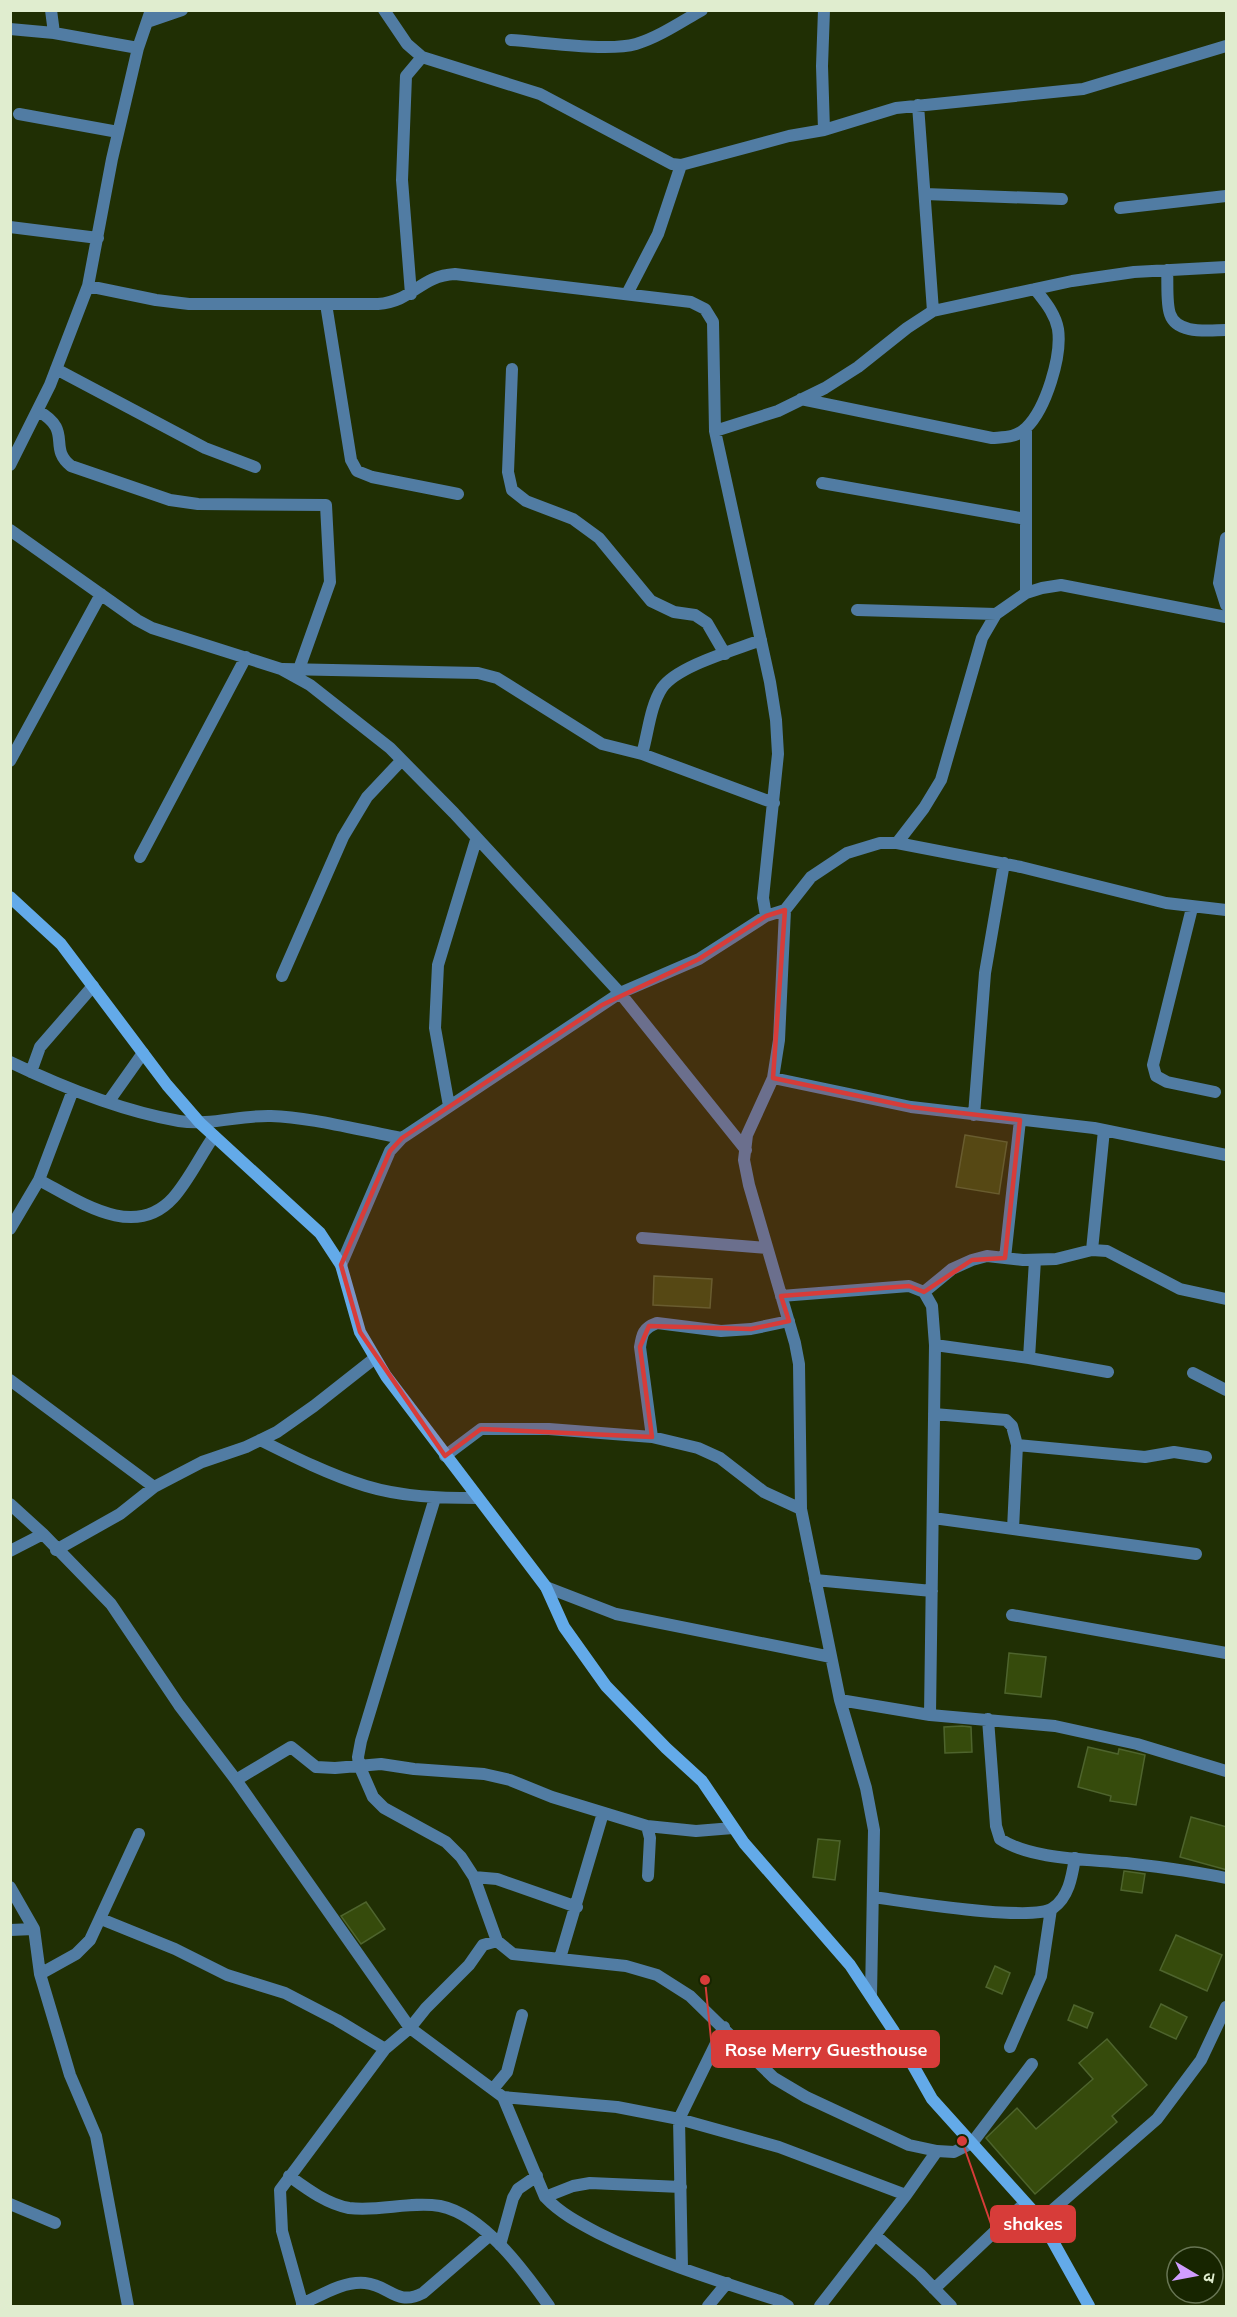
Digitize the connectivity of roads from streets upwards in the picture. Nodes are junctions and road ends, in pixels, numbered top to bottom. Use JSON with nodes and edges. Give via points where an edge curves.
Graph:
{"nodes":[{"id":1,"x":51,"y":10,"type":"edge"},
{"id":2,"x":182,"y":10,"type":"edge"},
{"id":3,"x":384,"y":10,"type":"edge"},
{"id":4,"x":702,"y":10,"type":"edge"},
{"id":5,"x":824,"y":10,"type":"edge"},
{"id":6,"x":149,"y":16,"type":"edge"},
{"id":7,"x":10,"y":29,"type":"edge"},
{"id":8,"x":54,"y":33,"type":"junction"},
{"id":9,"x":511,"y":40,"type":"dead end"},
{"id":10,"x":1227,"y":46,"type":"edge"},
{"id":11,"x":138,"y":48,"type":"junction"},
{"id":12,"x":422,"y":57,"type":"junction"},
{"id":13,"x":918,"y":105,"type":"junction"},
{"id":14,"x":19,"y":114,"type":"dead end"},
{"id":15,"x":824,"y":130,"type":"junction"},
{"id":16,"x":118,"y":132,"type":"junction"},
{"id":17,"x":681,"y":165,"type":"junction"},
{"id":18,"x":925,"y":194,"type":"junction"},
{"id":19,"x":1227,"y":196,"type":"edge"},
{"id":20,"x":1062,"y":199,"type":"dead end"},
{"id":21,"x":1120,"y":208,"type":"dead end"},
{"id":22,"x":10,"y":227,"type":"edge"},
{"id":23,"x":98,"y":238,"type":"junction"},
{"id":24,"x":1227,"y":267,"type":"edge"},
{"id":25,"x":1167,"y":270,"type":"junction"},
{"id":26,"x":88,"y":286,"type":"junction"},
{"id":27,"x":1035,"y":289,"type":"junction"},
{"id":28,"x":411,"y":294,"type":"junction"},
{"id":29,"x":627,"y":294,"type":"junction"},
{"id":30,"x":326,"y":304,"type":"junction"},
{"id":31,"x":933,"y":311,"type":"junction"},
{"id":32,"x":1227,"y":330,"type":"edge"},
{"id":33,"x":56,"y":369,"type":"junction"},
{"id":34,"x":512,"y":369,"type":"dead end"},
{"id":35,"x":801,"y":399,"type":"junction"},
{"id":36,"x":38,"y":411,"type":"junction"},
{"id":37,"x":1026,"y":429,"type":"junction"},
{"id":38,"x":715,"y":431,"type":"junction"},
{"id":39,"x":10,"y":465,"type":"edge"},
{"id":40,"x":255,"y":467,"type":"dead end"},
{"id":41,"x":822,"y":483,"type":"dead end"},
{"id":42,"x":458,"y":494,"type":"dead end"},
{"id":43,"x":1026,"y":519,"type":"junction"},
{"id":44,"x":10,"y":530,"type":"edge"},
{"id":45,"x":1227,"y":538,"type":"edge"},
{"id":46,"x":1026,"y":593,"type":"junction"},
{"id":47,"x":101,"y":594,"type":"junction"},
{"id":48,"x":1227,"y":604,"type":"edge"},
{"id":49,"x":857,"y":610,"type":"dead end"},
{"id":50,"x":996,"y":614,"type":"junction"},
{"id":51,"x":1227,"y":617,"type":"edge"},
{"id":52,"x":761,"y":640,"type":"junction"},
{"id":53,"x":725,"y":654,"type":"junction"},
{"id":54,"x":246,"y":657,"type":"junction"},
{"id":55,"x":281,"y":669,"type":"junction"},
{"id":56,"x":299,"y":669,"type":"junction"},
{"id":57,"x":642,"y":754,"type":"junction"},
{"id":58,"x":10,"y":761,"type":"edge"},
{"id":59,"x":401,"y":761,"type":"junction"},
{"id":60,"x":774,"y":803,"type":"junction"},
{"id":61,"x":477,"y":840,"type":"junction"},
{"id":62,"x":897,"y":843,"type":"junction"},
{"id":63,"x":140,"y":857,"type":"dead end"},
{"id":64,"x":1004,"y":863,"type":"junction"},
{"id":65,"x":10,"y":897,"type":"edge"},
{"id":66,"x":1192,"y":908,"type":"junction"},
{"id":67,"x":785,"y":910,"type":"junction"},
{"id":68,"x":1227,"y":910,"type":"edge"},
{"id":69,"x":766,"y":916,"type":"junction"},
{"id":70,"x":282,"y":976,"type":"dead end"},
{"id":71,"x":93,"y":986,"type":"junction"},
{"id":72,"x":620,"y":993,"type":"junction"},
{"id":73,"x":143,"y":1053,"type":"junction"},
{"id":74,"x":10,"y":1062,"type":"edge"},
{"id":75,"x":31,"y":1072,"type":"junction"},
{"id":76,"x":773,"y":1078,"type":"junction"},
{"id":77,"x":73,"y":1090,"type":"junction"},
{"id":78,"x":1215,"y":1092,"type":"dead end"},
{"id":79,"x":109,"y":1101,"type":"junction"},
{"id":80,"x":449,"y":1106,"type":"junction"},
{"id":81,"x":974,"y":1115,"type":"junction"},
{"id":82,"x":1020,"y":1120,"type":"junction"},
{"id":83,"x":200,"y":1123,"type":"junction"},
{"id":84,"x":1104,"y":1130,"type":"junction"},
{"id":85,"x":214,"y":1136,"type":"junction"},
{"id":86,"x":402,"y":1138,"type":"junction"},
{"id":87,"x":746,"y":1150,"type":"junction"},
{"id":88,"x":1227,"y":1155,"type":"edge"},
{"id":89,"x":39,"y":1180,"type":"junction"},
{"id":90,"x":10,"y":1229,"type":"edge"},
{"id":91,"x":642,"y":1238,"type":"dead end"},
{"id":92,"x":767,"y":1248,"type":"junction"},
{"id":93,"x":1092,"y":1250,"type":"junction"},
{"id":94,"x":1005,"y":1258,"type":"junction"},
{"id":95,"x":1035,"y":1260,"type":"junction"},
{"id":96,"x":341,"y":1265,"type":"junction"},
{"id":97,"x":924,"y":1292,"type":"junction"},
{"id":98,"x":781,"y":1296,"type":"junction"},
{"id":99,"x":1227,"y":1299,"type":"edge"},
{"id":100,"x":789,"y":1321,"type":"junction"},
{"id":101,"x":935,"y":1345,"type":"junction"},
{"id":102,"x":375,"y":1358,"type":"junction"},
{"id":103,"x":1029,"y":1358,"type":"junction"},
{"id":104,"x":1107,"y":1372,"type":"dead end"},
{"id":105,"x":1193,"y":1372,"type":"dead end"},
{"id":106,"x":10,"y":1380,"type":"edge"},
{"id":107,"x":1227,"y":1390,"type":"edge"},
{"id":108,"x":934,"y":1414,"type":"junction"},
{"id":109,"x":652,"y":1437,"type":"junction"},
{"id":110,"x":260,"y":1440,"type":"junction"},
{"id":111,"x":1017,"y":1444,"type":"junction"},
{"id":112,"x":446,"y":1456,"type":"junction"},
{"id":113,"x":1206,"y":1457,"type":"dead end"},
{"id":114,"x":154,"y":1487,"type":"junction"},
{"id":115,"x":435,"y":1498,"type":"junction"},
{"id":116,"x":477,"y":1498,"type":"junction"},
{"id":117,"x":10,"y":1504,"type":"edge"},
{"id":118,"x":801,"y":1509,"type":"junction"},
{"id":119,"x":933,"y":1518,"type":"junction"},
{"id":120,"x":1013,"y":1529,"type":"junction"},
{"id":121,"x":42,"y":1534,"type":"junction"},
{"id":122,"x":56,"y":1550,"type":"junction"},
{"id":123,"x":10,"y":1551,"type":"edge"},
{"id":124,"x":1196,"y":1554,"type":"dead end"},
{"id":125,"x":815,"y":1580,"type":"junction"},
{"id":126,"x":546,"y":1587,"type":"junction"},
{"id":127,"x":932,"y":1591,"type":"junction"},
{"id":128,"x":1012,"y":1615,"type":"dead end"},
{"id":129,"x":1227,"y":1653,"type":"edge"},
{"id":130,"x":831,"y":1657,"type":"junction"},
{"id":131,"x":840,"y":1700,"type":"junction"},
{"id":132,"x":930,"y":1715,"type":"junction"},
{"id":133,"x":988,"y":1719,"type":"junction"},
{"id":134,"x":360,"y":1765,"type":"junction"},
{"id":135,"x":1227,"y":1771,"type":"edge"},
{"id":136,"x":236,"y":1780,"type":"junction"},
{"id":137,"x":603,"y":1813,"type":"junction"},
{"id":138,"x":647,"y":1826,"type":"junction"},
{"id":139,"x":733,"y":1828,"type":"junction"},
{"id":140,"x":139,"y":1834,"type":"dead end"},
{"id":141,"x":1075,"y":1858,"type":"junction"},
{"id":142,"x":648,"y":1876,"type":"dead end"},
{"id":143,"x":474,"y":1877,"type":"junction"},
{"id":144,"x":1227,"y":1878,"type":"edge"},
{"id":145,"x":10,"y":1887,"type":"edge"},
{"id":146,"x":873,"y":1897,"type":"junction"},
{"id":147,"x":577,"y":1907,"type":"junction"},
{"id":148,"x":1051,"y":1909,"type":"junction"},
{"id":149,"x":101,"y":1919,"type":"junction"},
{"id":150,"x":34,"y":1929,"type":"junction"},
{"id":151,"x":10,"y":1930,"type":"edge"},
{"id":152,"x":497,"y":1941,"type":"junction"},
{"id":153,"x":560,"y":1958,"type":"junction"},
{"id":154,"x":40,"y":1974,"type":"junction"},
{"id":155,"x":871,"y":1996,"type":"junction"},
{"id":156,"x":1227,"y":2007,"type":"edge"},
{"id":157,"x":522,"y":2015,"type":"dead end"},
{"id":158,"x":724,"y":2027,"type":"junction"},
{"id":159,"x":410,"y":2028,"type":"junction"},
{"id":160,"x":1010,"y":2047,"type":"dead end"},
{"id":161,"x":385,"y":2049,"type":"junction"},
{"id":162,"x":1032,"y":2064,"type":"dead end"},
{"id":163,"x":498,"y":2093,"type":"junction"},
{"id":164,"x":679,"y":2119,"type":"junction"},
{"id":165,"x":972,"y":2143,"type":"junction"},
{"id":166,"x":937,"y":2151,"type":"junction"},
{"id":167,"x":289,"y":2176,"type":"junction"},
{"id":168,"x":537,"y":2176,"type":"junction"},
{"id":169,"x":681,"y":2187,"type":"junction"},
{"id":170,"x":906,"y":2195,"type":"junction"},
{"id":171,"x":545,"y":2197,"type":"junction"},
{"id":172,"x":1025,"y":2203,"type":"junction"},
{"id":173,"x":10,"y":2204,"type":"edge"},
{"id":174,"x":1041,"y":2220,"type":"junction"},
{"id":175,"x":55,"y":2223,"type":"dead end"},
{"id":176,"x":875,"y":2235,"type":"junction"},
{"id":177,"x":489,"y":2236,"type":"junction"},
{"id":178,"x":500,"y":2245,"type":"junction"},
{"id":179,"x":682,"y":2268,"type":"junction"},
{"id":180,"x":727,"y":2283,"type":"junction"},
{"id":181,"x":934,"y":2289,"type":"junction"},
{"id":182,"x":303,"y":2305,"type":"edge"},
{"id":183,"x":128,"y":2307,"type":"edge"},
{"id":184,"x":549,"y":2307,"type":"edge"},
{"id":185,"x":708,"y":2307,"type":"edge"},
{"id":186,"x":788,"y":2307,"type":"edge"},
{"id":187,"x":820,"y":2307,"type":"edge"},
{"id":188,"x":951,"y":2307,"type":"edge"},
{"id":189,"x":1089,"y":2307,"type":"edge"}],
"edges":[{"from":1,"to":8,"type":"street"},
{"from":2,"to":6,"type":"street"},
{"from":3,"to":12,"type":"street","via":[[407,44]]},
{"from":4,"to":9,"type":"street","via":[[633,45]]},
{"from":5,"to":15,"type":"street"},
{"from":6,"to":11,"type":"street"},
{"from":7,"to":8,"type":"street"},
{"from":8,"to":11,"type":"street"},
{"from":10,"to":13,"type":"street","via":[[1083,89]]},
{"from":11,"to":16,"type":"street"},
{"from":12,"to":17,"type":"street","via":[[540,94],[672,164]]},
{"from":12,"to":28,"type":"street","via":[[406,76],[402,180]]},
{"from":13,"to":15,"type":"street"},
{"from":13,"to":18,"type":"street"},
{"from":14,"to":16,"type":"street"},
{"from":15,"to":17,"type":"street"},
{"from":16,"to":23,"type":"street"},
{"from":17,"to":29,"type":"street","via":[[658,234]]},
{"from":18,"to":20,"type":"street"},
{"from":18,"to":31,"type":"street"},
{"from":19,"to":21,"type":"street"},
{"from":22,"to":23,"type":"street"},
{"from":23,"to":26,"type":"street"},
{"from":24,"to":25,"type":"street"},
{"from":25,"to":27,"type":"street"},
{"from":25,"to":32,"type":"street","via":[[1170,314],[1178,324],[1191,330]]},
{"from":26,"to":30,"type":"street","via":[[189,304]]},
{"from":26,"to":33,"type":"street"},
{"from":27,"to":31,"type":"street"},
{"from":27,"to":37,"type":"street","via":[[1052,309],[1058,330],[1057,356],[1043,407]]},
{"from":28,"to":29,"type":"street","via":[[432,278],[455,274]]},
{"from":28,"to":30,"type":"street","via":[[394,303]]},
{"from":29,"to":38,"type":"street","via":[[692,302],[705,309],[713,322]]},
{"from":30,"to":42,"type":"street","via":[[351,460],[357,471]]},
{"from":31,"to":35,"type":"street","via":[[858,367]]},
{"from":33,"to":36,"type":"street"},
{"from":33,"to":40,"type":"street","via":[[196,444]]},
{"from":34,"to":53,"type":"street","via":[[508,472],[512,490],[526,501],[573,519],[599,538],[651,601],[674,612],[695,615],[707,624]]},
{"from":35,"to":37,"type":"street","via":[[992,438],[1011,437]]},
{"from":35,"to":38,"type":"street","via":[[778,411]]},
{"from":36,"to":39,"type":"street"},
{"from":36,"to":56,"type":"street","via":[[56,424],[62,459],[71,466],[170,500],[198,504],[326,505],[330,582]]},
{"from":37,"to":43,"type":"street"},
{"from":38,"to":52,"type":"street"},
{"from":41,"to":43,"type":"street"},
{"from":43,"to":46,"type":"street"},
{"from":44,"to":47,"type":"street"},
{"from":45,"to":48,"type":"street","via":[[1220,583]]},
{"from":46,"to":50,"type":"street"},
{"from":46,"to":51,"type":"street","via":[[1061,585]]},
{"from":47,"to":54,"type":"street","via":[[152,628]]},
{"from":47,"to":58,"type":"street"},
{"from":49,"to":50,"type":"street"},
{"from":50,"to":62,"type":"street","via":[[982,638],[942,780]]},
{"from":52,"to":53,"type":"street"},
{"from":52,"to":60,"type":"street","via":[[776,720]]},
{"from":53,"to":57,"type":"street","via":[[669,680],[662,689]]},
{"from":54,"to":55,"type":"street"},
{"from":54,"to":63,"type":"street"},
{"from":55,"to":56,"type":"street"},
{"from":55,"to":59,"type":"street","via":[[310,685]]},
{"from":56,"to":57,"type":"street","via":[[478,673],[497,678],[602,744]]},
{"from":57,"to":60,"type":"street"},
{"from":59,"to":61,"type":"street"},
{"from":59,"to":70,"type":"street","via":[[367,797],[342,837]]},
{"from":60,"to":69,"type":"street","via":[[764,877]]},
{"from":61,"to":72,"type":"street"},
{"from":61,"to":80,"type":"street","via":[[438,965],[435,1028]]},
{"from":62,"to":64,"type":"street"},
{"from":62,"to":67,"type":"street","via":[[880,843],[847,853],[811,877]]},
{"from":64,"to":66,"type":"street"},
{"from":64,"to":81,"type":"street","via":[[985,973]]},
{"from":65,"to":71,"type":"street","via":[[61,944]]},
{"from":66,"to":68,"type":"street"},
{"from":66,"to":78,"type":"street","via":[[1153,1065],[1156,1076],[1167,1082]]},
{"from":67,"to":69,"type":"street"},
{"from":67,"to":76,"type":"street","via":[[779,1040]]},
{"from":69,"to":72,"type":"street","via":[[699,959]]},
{"from":71,"to":73,"type":"street"},
{"from":71,"to":75,"type":"street","via":[[40,1047]]},
{"from":72,"to":80,"type":"street"},
{"from":72,"to":87,"type":"street"},
{"from":73,"to":79,"type":"street"},
{"from":73,"to":83,"type":"street"},
{"from":74,"to":75,"type":"street"},
{"from":75,"to":77,"type":"street"},
{"from":76,"to":81,"type":"street","via":[[911,1107]]},
{"from":76,"to":87,"type":"street","via":[[747,1135]]},
{"from":77,"to":79,"type":"street"},
{"from":77,"to":89,"type":"street"},
{"from":79,"to":83,"type":"street","via":[[164,1118]]},
{"from":80,"to":86,"type":"street"},
{"from":81,"to":82,"type":"street"},
{"from":82,"to":84,"type":"street"},
{"from":82,"to":94,"type":"street"},
{"from":83,"to":85,"type":"street"},
{"from":83,"to":86,"type":"street","via":[[272,1116]]},
{"from":84,"to":88,"type":"street"},
{"from":84,"to":93,"type":"street"},
{"from":85,"to":89,"type":"street","via":[[174,1197],[151,1215],[115,1216]]},
{"from":85,"to":96,"type":"street","via":[[320,1233]]},
{"from":86,"to":96,"type":"street","via":[[390,1151]]},
{"from":87,"to":92,"type":"street","via":[[749,1185]]},
{"from":89,"to":90,"type":"street"},
{"from":91,"to":92,"type":"street"},
{"from":92,"to":98,"type":"street"},
{"from":93,"to":95,"type":"street"},
{"from":93,"to":99,"type":"street","via":[[1117,1255],[1180,1289]]},
{"from":94,"to":95,"type":"street"},
{"from":94,"to":97,"type":"street","via":[[987,1256],[972,1260],[939,1277]]},
{"from":95,"to":103,"type":"street"},
{"from":96,"to":102,"type":"street","via":[[360,1332]]},
{"from":97,"to":98,"type":"street","via":[[909,1286]]},
{"from":97,"to":101,"type":"street","via":[[932,1306]]},
{"from":98,"to":100,"type":"street"},
{"from":100,"to":109,"type":"street","via":[[721,1331],[657,1323],[649,1326],[642,1332],[640,1347]]},
{"from":100,"to":118,"type":"street","via":[[799,1364]]},
{"from":101,"to":103,"type":"street"},
{"from":101,"to":108,"type":"street"},
{"from":102,"to":110,"type":"street","via":[[315,1406]]},
{"from":102,"to":112,"type":"street"},
{"from":103,"to":104,"type":"street"},
{"from":105,"to":107,"type":"street"},
{"from":106,"to":114,"type":"street"},
{"from":108,"to":111,"type":"street","via":[[1006,1420]]},
{"from":108,"to":119,"type":"street"},
{"from":109,"to":112,"type":"street","via":[[549,1429],[482,1429]]},
{"from":109,"to":118,"type":"street","via":[[698,1448],[720,1458],[764,1492]]},
{"from":110,"to":114,"type":"street","via":[[202,1462]]},
{"from":110,"to":115,"type":"street","via":[[366,1486]]},
{"from":111,"to":113,"type":"street","via":[[1145,1457],[1174,1452]]},
{"from":111,"to":120,"type":"street"},
{"from":112,"to":116,"type":"street"},
{"from":114,"to":122,"type":"street","via":[[120,1514]]},
{"from":115,"to":116,"type":"street"},
{"from":115,"to":134,"type":"street","via":[[361,1741]]},
{"from":116,"to":126,"type":"street"},
{"from":117,"to":121,"type":"street"},
{"from":118,"to":125,"type":"street"},
{"from":119,"to":120,"type":"street"},
{"from":119,"to":127,"type":"street"},
{"from":120,"to":124,"type":"street"},
{"from":121,"to":122,"type":"street"},
{"from":121,"to":123,"type":"street"},
{"from":122,"to":136,"type":"street","via":[[111,1604],[179,1705]]},
{"from":125,"to":127,"type":"street"},
{"from":125,"to":130,"type":"street"},
{"from":126,"to":130,"type":"street","via":[[615,1614]]},
{"from":126,"to":139,"type":"street","via":[[564,1628],[606,1686],[702,1781]]},
{"from":127,"to":132,"type":"street"},
{"from":128,"to":129,"type":"street"},
{"from":130,"to":131,"type":"street"},
{"from":131,"to":132,"type":"street"},
{"from":131,"to":146,"type":"street","via":[[874,1830]]},
{"from":132,"to":133,"type":"street"},
{"from":133,"to":135,"type":"street","via":[[1078,1730]]},
{"from":133,"to":141,"type":"street","via":[[1000,1839],[1028,1851]]},
{"from":134,"to":136,"type":"street","via":[[316,1767],[291,1747]]},
{"from":134,"to":137,"type":"street","via":[[484,1774]]},
{"from":134,"to":143,"type":"street","via":[[373,1797],[384,1808],[446,1842]]},
{"from":136,"to":159,"type":"street"},
{"from":137,"to":138,"type":"street"},
{"from":137,"to":147,"type":"street"},
{"from":138,"to":139,"type":"street","via":[[696,1831]]},
{"from":138,"to":142,"type":"street"},
{"from":139,"to":155,"type":"street","via":[[850,1965]]},
{"from":140,"to":149,"type":"street"},
{"from":141,"to":144,"type":"street"},
{"from":141,"to":148,"type":"street","via":[[1063,1898]]},
{"from":143,"to":147,"type":"street","via":[[497,1879]]},
{"from":143,"to":152,"type":"street"},
{"from":145,"to":150,"type":"street"},
{"from":146,"to":148,"type":"street","via":[[981,1911],[1035,1914]]},
{"from":146,"to":155,"type":"street"},
{"from":147,"to":153,"type":"street"},
{"from":148,"to":160,"type":"street","via":[[1041,1976]]},
{"from":149,"to":154,"type":"street","via":[[90,1940],[76,1954]]},
{"from":149,"to":161,"type":"street","via":[[227,1975],[285,1993]]},
{"from":150,"to":151,"type":"street"},
{"from":150,"to":154,"type":"street"},
{"from":152,"to":153,"type":"street","via":[[513,1954]]},
{"from":152,"to":159,"type":"street","via":[[483,1945]]},
{"from":153,"to":158,"type":"street","via":[[626,1965],[657,1975],[690,1996]]},
{"from":154,"to":183,"type":"street","via":[[70,2075],[96,2136]]},
{"from":155,"to":165,"type":"street","via":[[932,2098]]},
{"from":156,"to":174,"type":"street","via":[[1201,2060],[1158,2119]]},
{"from":157,"to":163,"type":"street"},
{"from":158,"to":164,"type":"street"},
{"from":158,"to":166,"type":"street","via":[[774,2078],[806,2097],[909,2145]]},
{"from":159,"to":161,"type":"street"},
{"from":159,"to":163,"type":"street"},
{"from":161,"to":167,"type":"street"},
{"from":162,"to":165,"type":"street"},
{"from":163,"to":164,"type":"street","via":[[617,2107]]},
{"from":163,"to":168,"type":"street"},
{"from":164,"to":169,"type":"street"},
{"from":164,"to":170,"type":"street","via":[[779,2147]]},
{"from":165,"to":166,"type":"street","via":[[954,2152]]},
{"from":165,"to":172,"type":"street"},
{"from":166,"to":170,"type":"street"},
{"from":167,"to":177,"type":"street","via":[[314,2193],[349,2208],[441,2206],[473,2222]]},
{"from":167,"to":182,"type":"street","via":[[280,2190],[282,2231]]},
{"from":168,"to":171,"type":"street"},
{"from":168,"to":178,"type":"street","via":[[518,2189],[513,2198]]},
{"from":169,"to":171,"type":"street","via":[[590,2183]]},
{"from":169,"to":179,"type":"street"},
{"from":170,"to":176,"type":"street"},
{"from":171,"to":179,"type":"street","via":[[556,2209],[583,2225]]},
{"from":172,"to":174,"type":"street"},
{"from":172,"to":181,"type":"street"},
{"from":173,"to":175,"type":"street"},
{"from":174,"to":189,"type":"street"},
{"from":176,"to":181,"type":"street"},
{"from":176,"to":187,"type":"street"},
{"from":177,"to":178,"type":"street"},
{"from":177,"to":182,"type":"street","via":[[415,2298],[408,2300],[376,2285],[347,2284]]},
{"from":178,"to":184,"type":"street","via":[[521,2266]]},
{"from":179,"to":180,"type":"street"},
{"from":180,"to":185,"type":"street"},
{"from":180,"to":186,"type":"street"},
{"from":181,"to":188,"type":"street"}]}
